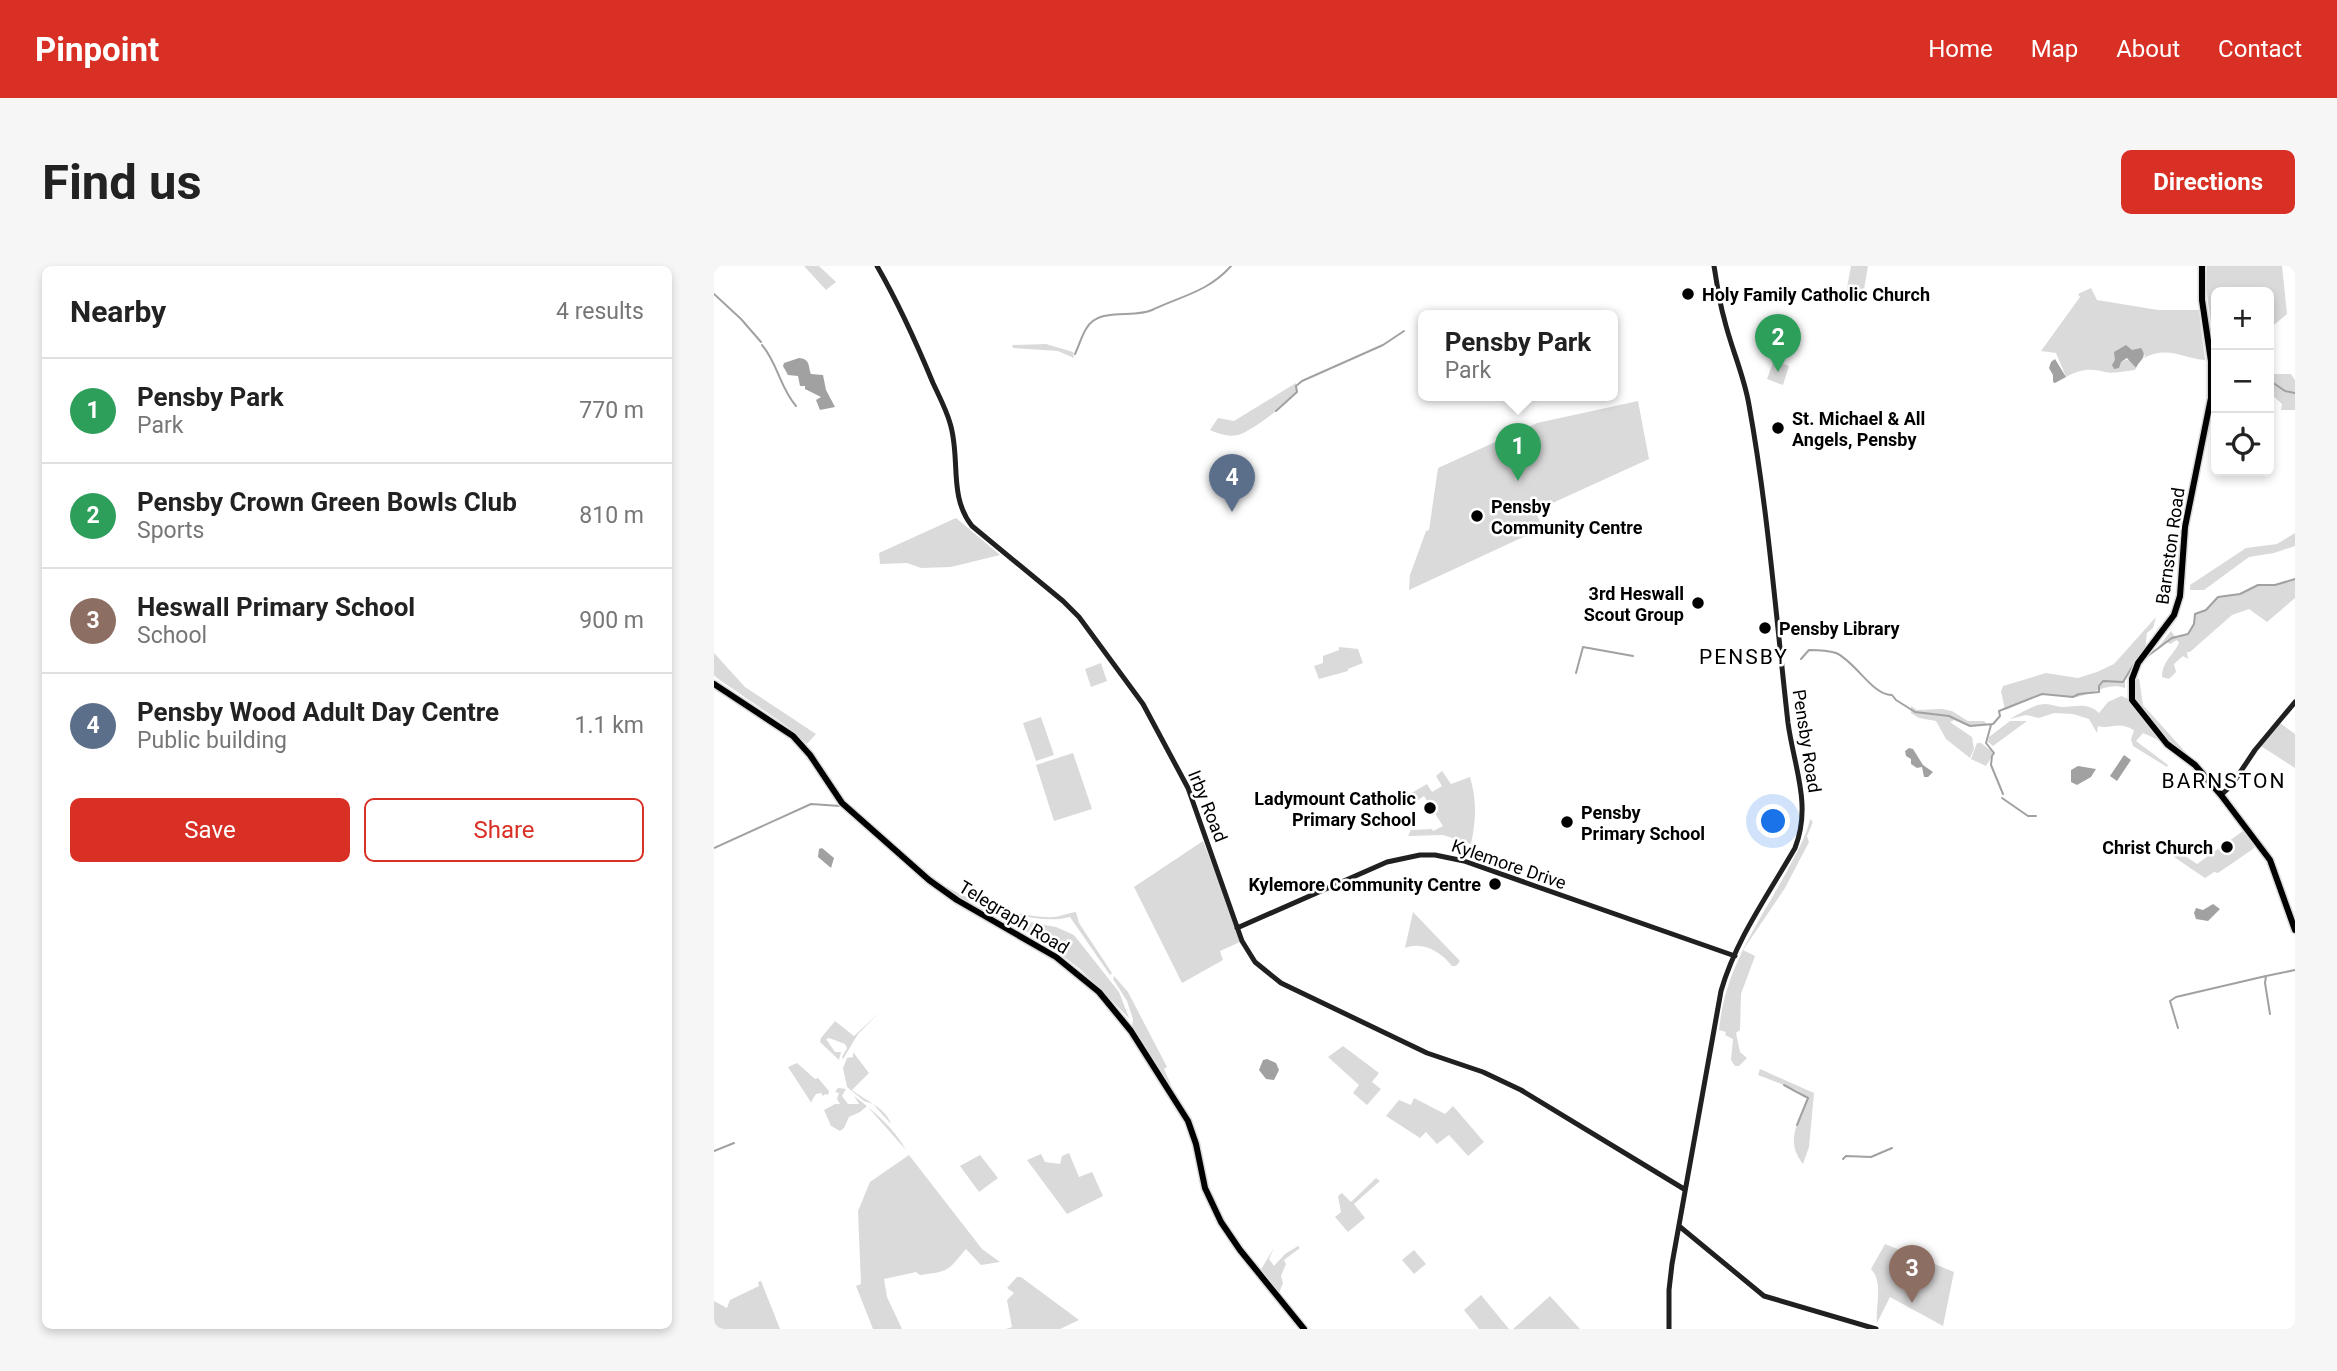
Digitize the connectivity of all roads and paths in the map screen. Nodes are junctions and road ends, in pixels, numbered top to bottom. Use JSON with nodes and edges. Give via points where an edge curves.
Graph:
{"nodes":[{"id":1,"x":877,"y":266,"type":"edge"},
{"id":2,"x":1714,"y":266,"type":"edge"},
{"id":3,"x":2202,"y":266,"type":"edge"},
{"id":4,"x":714,"y":684,"type":"edge"},
{"id":5,"x":2295,"y":702,"type":"edge"},
{"id":6,"x":2221,"y":795,"type":"junction"},
{"id":7,"x":1237,"y":928,"type":"junction"},
{"id":8,"x":2295,"y":930,"type":"edge"},
{"id":9,"x":1735,"y":956,"type":"junction"},
{"id":10,"x":1684,"y":1189,"type":"junction"},
{"id":11,"x":1679,"y":1226,"type":"junction"},
{"id":12,"x":1304,"y":1329,"type":"edge"},
{"id":13,"x":1669,"y":1329,"type":"edge"},
{"id":14,"x":1876,"y":1329,"type":"edge"}],
"edges":[{"from":1,"to":7,"type":"street","name":"Irby Road","via":[[908,321],[950,422],[962,512],[972,526],[1079,617],[1143,704],[1188,788]]},
{"from":2,"to":9,"type":"street","name":"Pensby Road","via":[[1756,444],[1803,814],[1795,848]]},
{"from":3,"to":6,"type":"main road","name":"Barnston Road","via":[[2211,398],[2189,502],[2177,609],[2141,660],[2132,679],[2132,700],[2167,744],[2195,765]]},
{"from":4,"to":12,"type":"main road","name":"Telegraph Road","via":[[793,736],[842,803],[929,880],[1056,957],[1098,992],[1131,1031],[1188,1121],[1205,1188],[1221,1222]]},
{"from":5,"to":6,"type":"street"},
{"from":6,"to":8,"type":"main road","name":"Barnston Road","via":[[2270,860]]},
{"from":7,"to":9,"type":"street","name":"Kylemore Drive","via":[[1387,862],[1435,855],[1464,861]]},
{"from":7,"to":10,"type":"street","name":"Irby Road","via":[[1248,954],[1281,983],[1427,1053],[1521,1090]]},
{"from":9,"to":10,"type":"street","name":"Pensby Road","via":[[1719,999]]},
{"from":10,"to":11,"type":"street","name":"Pensby Road"},
{"from":11,"to":13,"type":"street","name":"Pensby Road","via":[[1669,1290]]},
{"from":11,"to":14,"type":"street","via":[[1764,1297]]}]}
